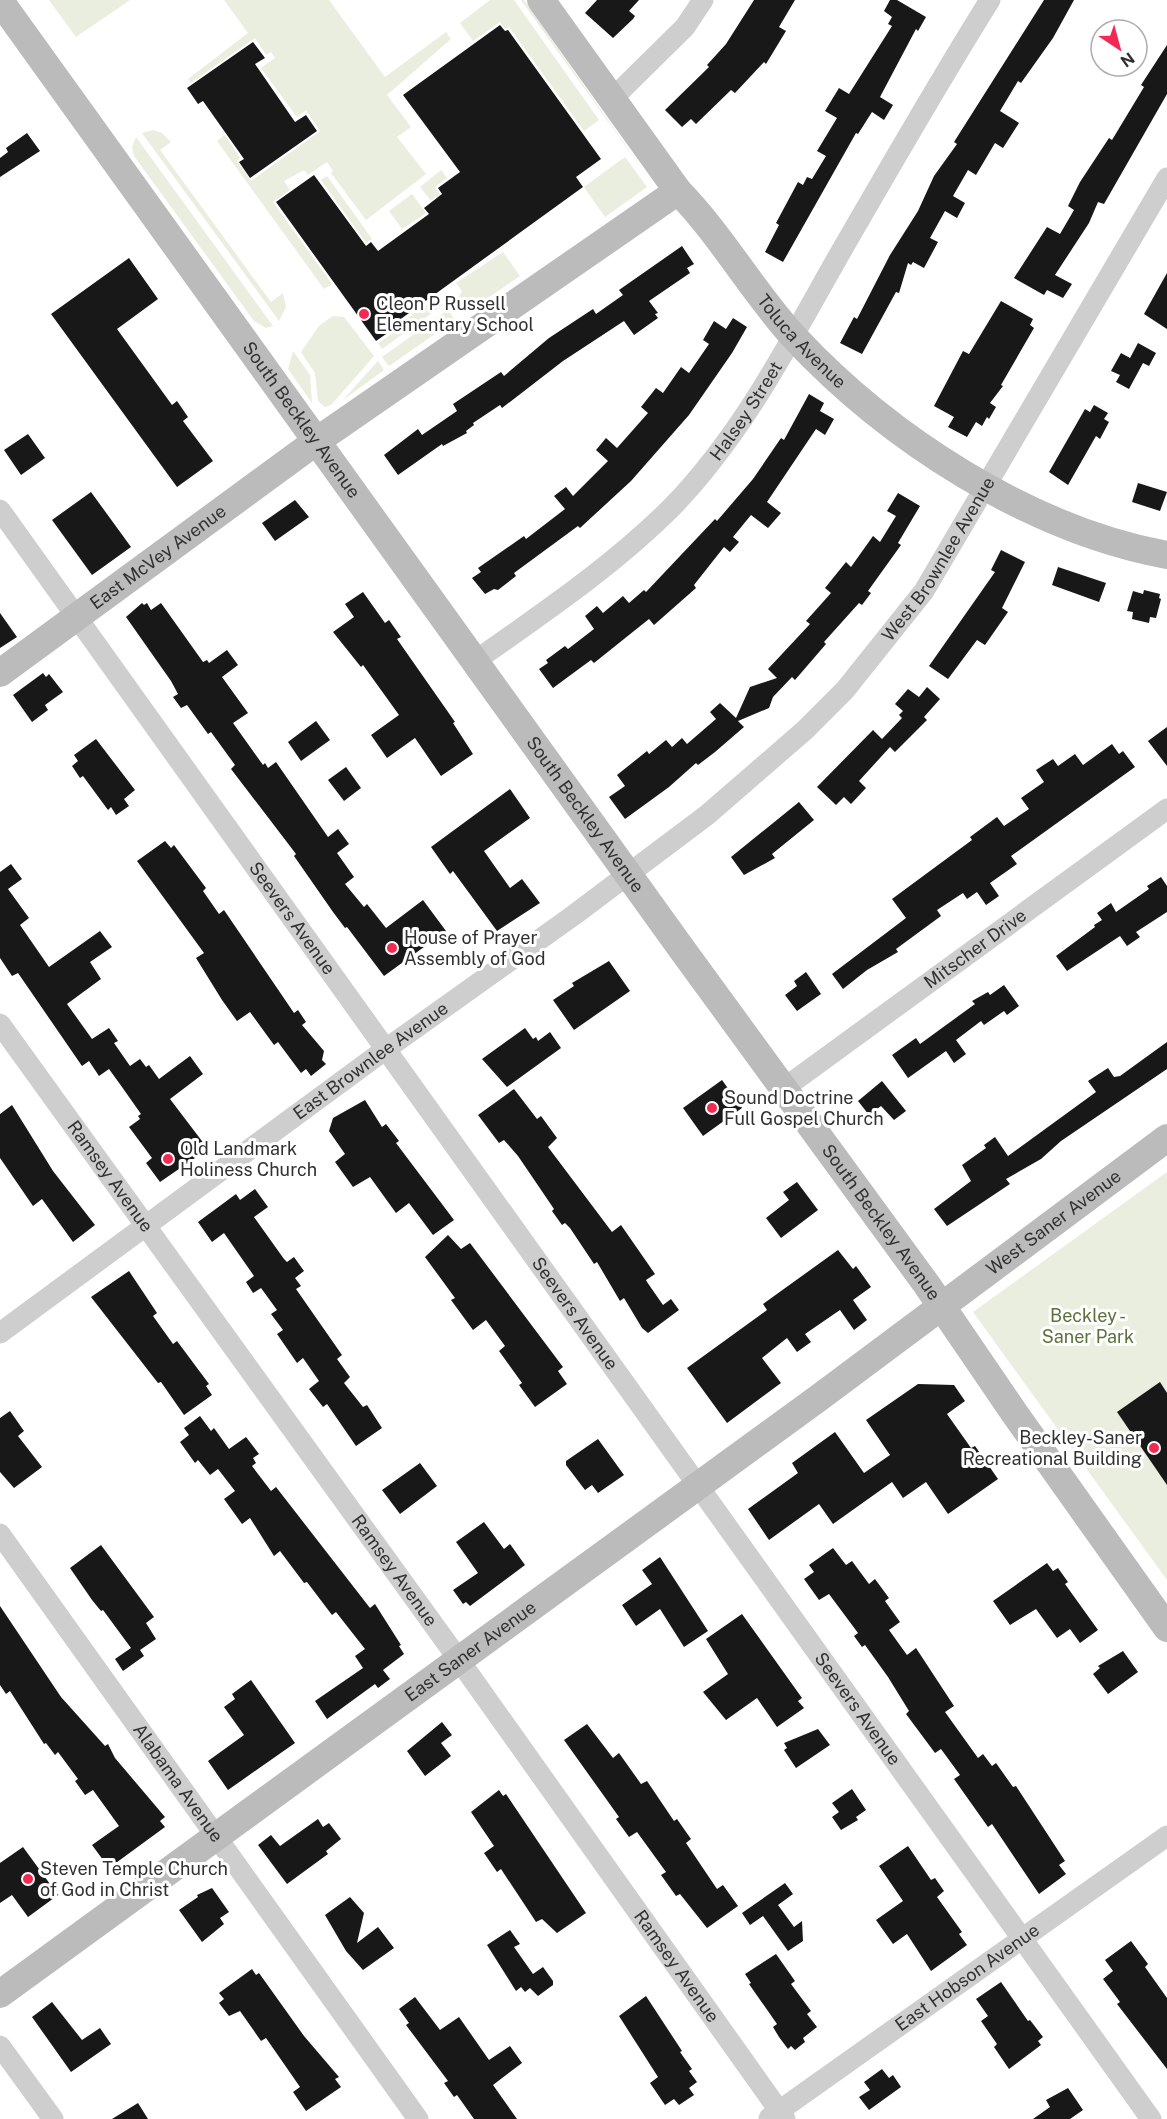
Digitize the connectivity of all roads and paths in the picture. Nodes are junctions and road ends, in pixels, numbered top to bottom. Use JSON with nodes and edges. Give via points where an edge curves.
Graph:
{"nodes":[{"id":1,"x":541,"y":0,"type":"edge"},
{"id":2,"x":703,"y":0,"type":"edge"},
{"id":3,"x":990,"y":0,"type":"edge"},
{"id":4,"x":0,"y":1,"type":"edge"},
{"id":5,"x":612,"y":99,"type":"junction"},
{"id":6,"x":1167,"y":178,"type":"edge"},
{"id":7,"x":678,"y":191,"type":"junction"},
{"id":8,"x":794,"y":336,"type":"junction"},
{"id":9,"x":318,"y":440,"type":"junction"},
{"id":10,"x":987,"y":488,"type":"junction"},
{"id":11,"x":0,"y":510,"type":"edge"},
{"id":12,"x":1167,"y":555,"type":"edge"},
{"id":13,"x":77,"y":617,"type":"junction"},
{"id":14,"x":475,"y":661,"type":"junction"},
{"id":15,"x":0,"y":673,"type":"edge"},
{"id":16,"x":1167,"y":809,"type":"edge"},
{"id":17,"x":628,"y":873,"type":"junction"},
{"id":18,"x":0,"y":1024,"type":"edge"},
{"id":19,"x":386,"y":1048,"type":"junction"},
{"id":20,"x":783,"y":1089,"type":"junction"},
{"id":21,"x":1167,"y":1138,"type":"edge"},
{"id":22,"x":146,"y":1226,"type":"junction"},
{"id":23,"x":940,"y":1306,"type":"junction"},
{"id":24,"x":0,"y":1333,"type":"edge"},
{"id":25,"x":699,"y":1485,"type":"junction"},
{"id":26,"x":0,"y":1534,"type":"edge"},
{"id":27,"x":1167,"y":1628,"type":"edge"},
{"id":28,"x":459,"y":1660,"type":"junction"},
{"id":29,"x":218,"y":1836,"type":"junction"},
{"id":30,"x":1167,"y":1836,"type":"edge"},
{"id":31,"x":1022,"y":1937,"type":"junction"},
{"id":32,"x":0,"y":1994,"type":"edge"},
{"id":33,"x":0,"y":2046,"type":"edge"},
{"id":34,"x":777,"y":2116,"type":"edge"},
{"id":35,"x":53,"y":2119,"type":"edge"},
{"id":36,"x":418,"y":2119,"type":"edge"},
{"id":37,"x":1151,"y":2119,"type":"edge"}],
"edges":[{"from":1,"to":5,"type":"street","name":"Toluca Avenue"},
{"from":2,"to":5,"type":"street","via":[[685,27]]},
{"from":3,"to":8,"type":"street","name":"Halsey Street"},
{"from":4,"to":9,"type":"street","name":"South Beckley Avenue"},
{"from":5,"to":7,"type":"street","name":"Toluca Avenue"},
{"from":6,"to":10,"type":"street","name":"West Brownlee Avenue"},
{"from":7,"to":8,"type":"street","name":"Toluca Avenue","via":[[704,218]]},
{"from":7,"to":9,"type":"street","name":"East McVey Avenue"},
{"from":8,"to":10,"type":"street","name":"Toluca Avenue","via":[[883,418]]},
{"from":8,"to":14,"type":"street","name":"Halsey Street","via":[[757,398],[710,464],[672,507],[620,554]]},
{"from":9,"to":13,"type":"street","name":"East McVey Avenue"},
{"from":9,"to":14,"type":"street","name":"South Beckley Avenue"},
{"from":10,"to":12,"type":"street","name":"Toluca Avenue","via":[[1111,541]]},
{"from":10,"to":17,"type":"street","name":"West Brownlee Avenue","via":[[924,591],[845,690],[754,776]]},
{"from":11,"to":13,"type":"street","name":"Seevers Avenue"},
{"from":13,"to":15,"type":"street","name":"East McVey Avenue"},
{"from":13,"to":19,"type":"street","name":"Seevers Avenue"},
{"from":14,"to":17,"type":"street","name":"South Beckley Avenue"},
{"from":16,"to":20,"type":"street","name":"Mitscher Drive"},
{"from":17,"to":19,"type":"street","name":"East Brownlee Avenue"},
{"from":17,"to":20,"type":"street","name":"South Beckley Avenue"},
{"from":18,"to":22,"type":"street","name":"Ramsey Avenue"},
{"from":19,"to":22,"type":"street","name":"East Brownlee Avenue"},
{"from":19,"to":25,"type":"street","name":"Seevers Avenue"},
{"from":20,"to":23,"type":"street","name":"South Beckley Avenue"},
{"from":21,"to":23,"type":"street","name":"West Saner Avenue"},
{"from":22,"to":24,"type":"street","name":"East Brownlee Avenue"},
{"from":22,"to":28,"type":"street","name":"Ramsey Avenue"},
{"from":23,"to":25,"type":"street","name":"East Saner Avenue"},
{"from":23,"to":27,"type":"street","name":"South Beckley Avenue"},
{"from":25,"to":28,"type":"street","name":"East Saner Avenue"},
{"from":25,"to":31,"type":"street","name":"Seevers Avenue"},
{"from":26,"to":29,"type":"street","name":"Alabama Avenue"},
{"from":28,"to":29,"type":"street","name":"East Saner Avenue"},
{"from":28,"to":34,"type":"street","name":"Ramsey Avenue"},
{"from":29,"to":32,"type":"street","name":"East Saner Avenue"},
{"from":29,"to":36,"type":"street","name":"Alabama Avenue"},
{"from":30,"to":31,"type":"street","name":"East Hobson Avenue"},
{"from":31,"to":34,"type":"street","name":"East Hobson Avenue"},
{"from":31,"to":37,"type":"street","name":"Seevers Avenue"},
{"from":33,"to":35,"type":"street"}]}
